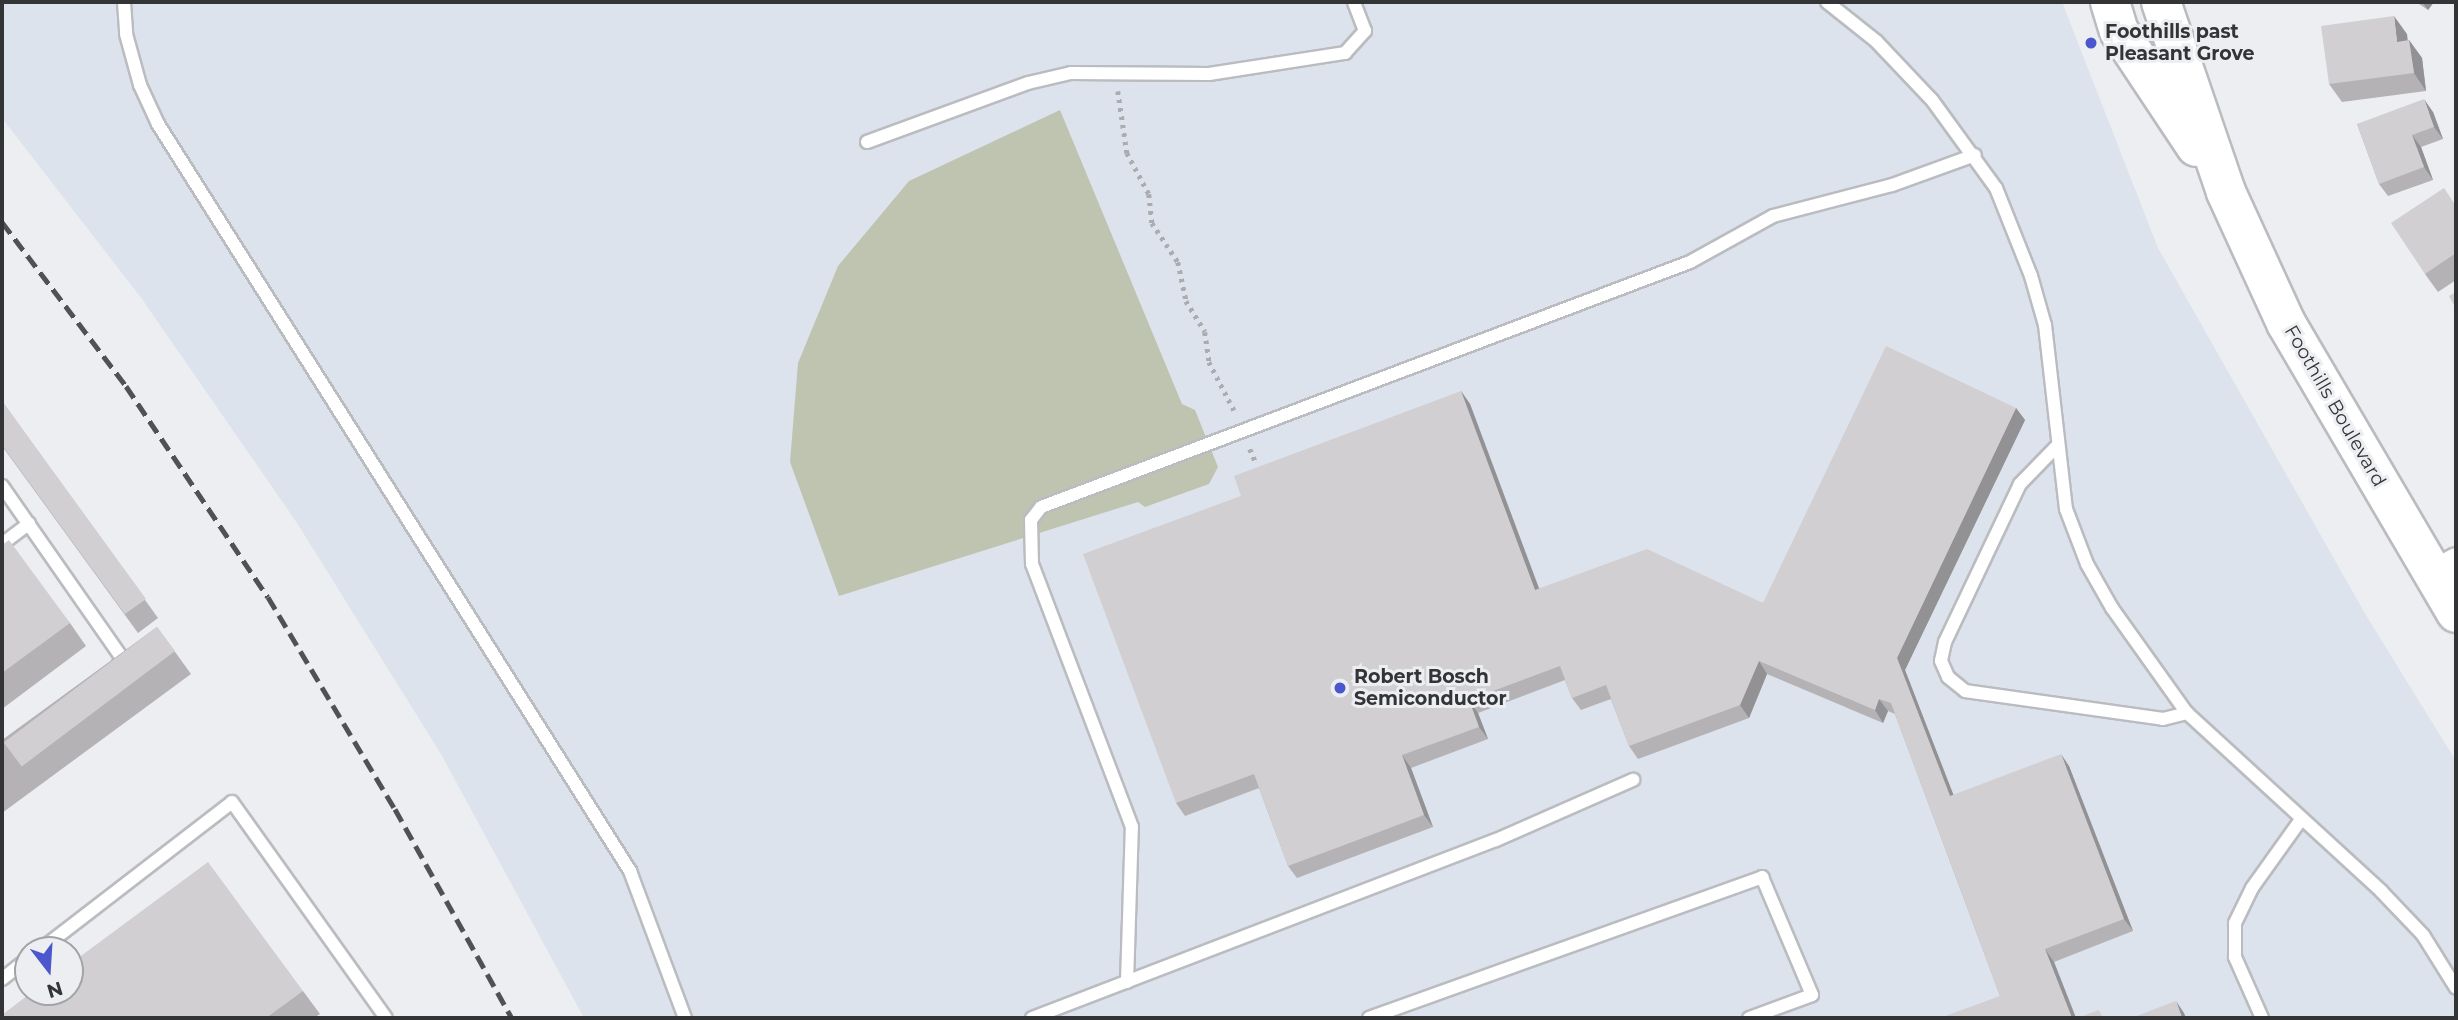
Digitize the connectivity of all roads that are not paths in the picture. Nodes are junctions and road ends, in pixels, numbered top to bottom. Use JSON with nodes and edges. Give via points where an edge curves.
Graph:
{"nodes":[{"id":1,"x":124,"y":2,"type":"edge"},
{"id":2,"x":1354,"y":2,"type":"edge"},
{"id":3,"x":1827,"y":2,"type":"edge"},
{"id":4,"x":2110,"y":2,"type":"edge"},
{"id":5,"x":2161,"y":2,"type":"edge"},
{"id":6,"x":867,"y":142,"type":"dead end"},
{"id":7,"x":1975,"y":155,"type":"junction"},
{"id":8,"x":2227,"y":192,"type":"junction"},
{"id":9,"x":2056,"y":447,"type":"junction"},
{"id":10,"x":2,"y":486,"type":"edge"},
{"id":11,"x":29,"y":524,"type":"junction"},
{"id":12,"x":2,"y":544,"type":"edge"},
{"id":13,"x":2444,"y":567,"type":"edge"},
{"id":14,"x":2456,"y":613,"type":"edge"},
{"id":15,"x":102,"y":678,"type":"edge"},
{"id":16,"x":2187,"y":713,"type":"junction"},
{"id":17,"x":1633,"y":780,"type":"dead end"},
{"id":18,"x":2300,"y":821,"type":"junction"},
{"id":19,"x":58,"y":936,"type":"edge"},
{"id":20,"x":1127,"y":982,"type":"junction"},
{"id":21,"x":2456,"y":988,"type":"edge"},
{"id":22,"x":386,"y":1018,"type":"edge"},
{"id":23,"x":685,"y":1018,"type":"edge"},
{"id":24,"x":1032,"y":1018,"type":"edge"},
{"id":25,"x":1369,"y":1018,"type":"edge"},
{"id":26,"x":1749,"y":1018,"type":"edge"},
{"id":27,"x":2262,"y":1018,"type":"edge"}],
"edges":[{"from":1,"to":23,"type":"lane","via":[[126,34],[140,85],[158,124],[630,871]]},
{"from":2,"to":6,"type":"lane","via":[[1365,31],[1345,53],[1209,74],[1071,73],[1028,83]]},
{"from":3,"to":7,"type":"lane","via":[[1876,41],[1932,100]]},
{"from":4,"to":8,"type":"main road","name":"Foothills Boulevard","via":[[2119,31]]},
{"from":5,"to":8,"type":"main road","name":"Foothills Boulevard"},
{"from":7,"to":9,"type":"lane","via":[[1996,188],[2045,325],[2054,377]]},
{"from":7,"to":20,"type":"lane","via":[[1892,185],[1773,216],[1690,262],[1041,507],[1031,520],[1032,564],[1132,827]]},
{"from":8,"to":13,"type":"main road","name":"Foothills Boulevard","via":[[2286,323]]},
{"from":9,"to":16,"type":"lane","via":[[2066,509],[2088,564],[2112,608]]},
{"from":9,"to":16,"type":"lane","via":[[2020,484],[1944,642],[1941,660],[1948,677],[1965,691],[2163,719]]},
{"from":10,"to":11,"type":"lane"},
{"from":11,"to":12,"type":"lane"},
{"from":11,"to":15,"type":"lane","via":[[124,661]]},
{"from":13,"to":14,"type":"main road","name":"Foothills Boulevard"},
{"from":16,"to":18,"type":"lane"},
{"from":17,"to":20,"type":"lane","via":[[1496,840]]},
{"from":18,"to":21,"type":"lane","via":[[2423,934]]},
{"from":18,"to":27,"type":"lane","via":[[2260,877],[2235,923],[2235,957]]},
{"from":19,"to":22,"type":"lane","via":[[232,802]]},
{"from":20,"to":24,"type":"lane"},
{"from":25,"to":26,"type":"lane","via":[[1762,877],[1812,995]]}]}
